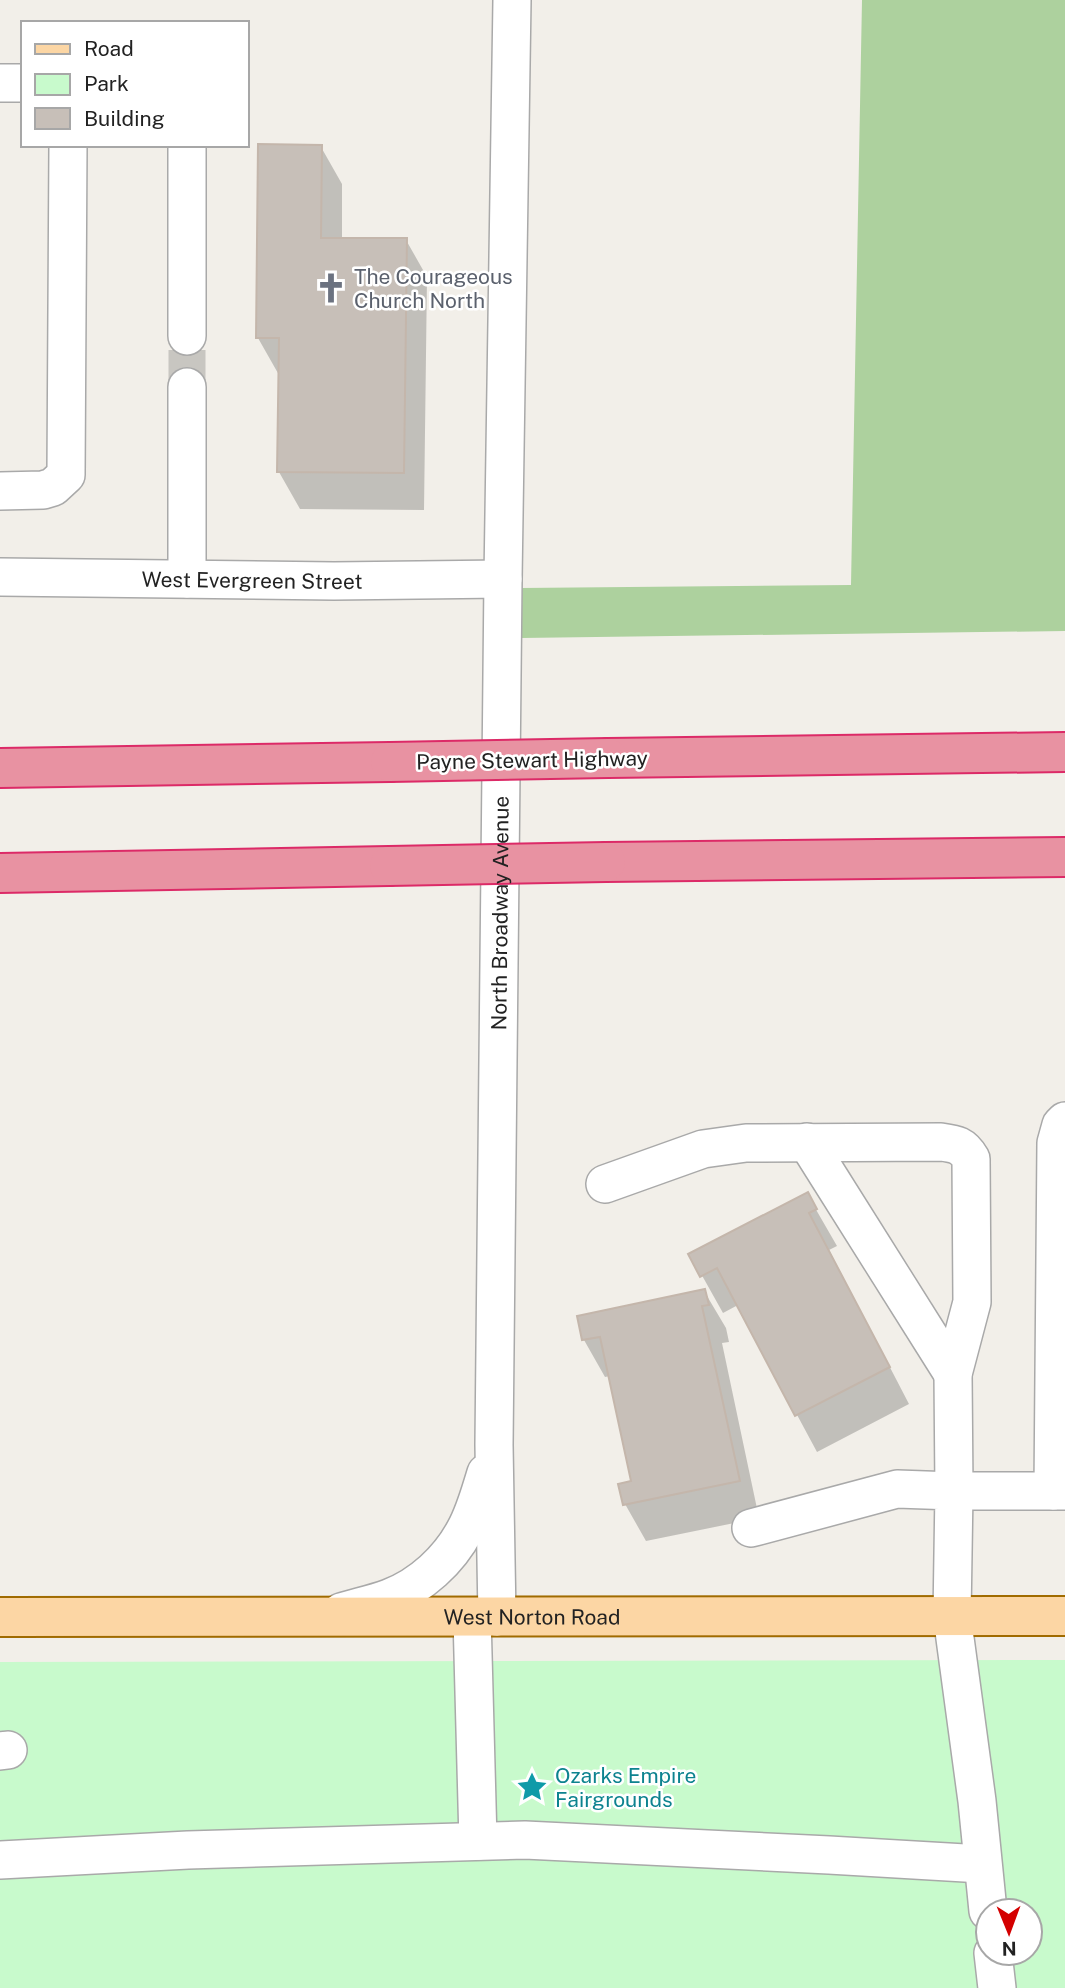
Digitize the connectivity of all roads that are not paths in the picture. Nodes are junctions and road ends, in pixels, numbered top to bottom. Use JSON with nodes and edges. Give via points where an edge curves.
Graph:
{"nodes":[{"id":1,"x":512,"y":0,"type":"edge"},
{"id":2,"x":0,"y":83,"type":"edge"},
{"id":3,"x":21,"y":83,"type":"edge"},
{"id":4,"x":68,"y":147,"type":"edge"},
{"id":5,"x":187,"y":147,"type":"edge"},
{"id":6,"x":187,"y":336,"type":"tunnel mouth"},
{"id":7,"x":187,"y":387,"type":"tunnel mouth"},
{"id":8,"x":0,"y":491,"type":"edge"},
{"id":9,"x":0,"y":577,"type":"edge"},
{"id":10,"x":187,"y":579,"type":"junction"},
{"id":11,"x":503,"y":579,"type":"junction"},
{"id":12,"x":1065,"y":752,"type":"edge"},
{"id":13,"x":0,"y":768,"type":"edge"},
{"id":14,"x":1065,"y":857,"type":"edge"},
{"id":15,"x":0,"y":873,"type":"edge"},
{"id":16,"x":1065,"y":1121,"type":"edge"},
{"id":17,"x":807,"y":1142,"type":"junction"},
{"id":18,"x":605,"y":1184,"type":"dead end"},
{"id":19,"x":953,"y":1374,"type":"junction"},
{"id":20,"x":1059,"y":1413,"type":"edge"},
{"id":21,"x":494,"y":1445,"type":"junction"},
{"id":22,"x":954,"y":1491,"type":"junction"},
{"id":23,"x":1059,"y":1491,"type":"edge"},
{"id":24,"x":751,"y":1528,"type":"dead end"},
{"id":25,"x":330,"y":1615,"type":"junction"},
{"id":26,"x":952,"y":1616,"type":"junction"},
{"id":27,"x":1065,"y":1616,"type":"edge"},
{"id":28,"x":0,"y":1617,"type":"edge"},
{"id":29,"x":485,"y":1617,"type":"junction"},
{"id":30,"x":478,"y":1841,"type":"junction"},
{"id":31,"x":0,"y":1860,"type":"edge"},
{"id":32,"x":982,"y":1864,"type":"junction"},
{"id":33,"x":986,"y":1897,"type":"edge"},
{"id":34,"x":995,"y":1967,"type":"edge"},
{"id":35,"x":997,"y":1988,"type":"edge"}],
"edges":[{"from":1,"to":11,"type":"street","name":"North Broadway Avenue"},
{"from":2,"to":3,"type":"street"},
{"from":4,"to":8,"type":"street","via":[[66,475],[43,490]]},
{"from":5,"to":6,"type":"street"},
{"from":7,"to":10,"type":"street"},
{"from":9,"to":10,"type":"street","name":"West Evergreen Street"},
{"from":10,"to":11,"type":"street","name":"West Evergreen Street"},
{"from":11,"to":21,"type":"street","name":"North Broadway Avenue"},
{"from":12,"to":13,"type":"highway","name":"Payne Stewart Highway","bridge":true},
{"from":14,"to":15,"type":"highway","bridge":true},
{"from":16,"to":20,"type":"street","via":[[1056,1143]]},
{"from":17,"to":18,"type":"street","via":[[703,1149]]},
{"from":17,"to":19,"type":"street"},
{"from":17,"to":19,"type":"street","via":[[941,1142],[955,1144],[971,1159],[972,1302]]},
{"from":19,"to":22,"type":"street"},
{"from":20,"to":23,"type":"street"},
{"from":21,"to":25,"type":"street","via":[[466,1530],[434,1570],[390,1598]]},
{"from":21,"to":29,"type":"street","name":"North Broadway Avenue"},
{"from":22,"to":23,"type":"street"},
{"from":22,"to":24,"type":"street","via":[[897,1489]]},
{"from":22,"to":26,"type":"street"},
{"from":25,"to":28,"type":"main road","name":"West Norton Road"},
{"from":25,"to":29,"type":"main road","name":"West Norton Road"},
{"from":26,"to":27,"type":"main road","name":"West Norton Road"},
{"from":26,"to":29,"type":"main road","name":"West Norton Road"},
{"from":26,"to":32,"type":"street"},
{"from":29,"to":30,"type":"street","name":"North Broadway Avenue"},
{"from":30,"to":31,"type":"street"},
{"from":30,"to":32,"type":"street"},
{"from":32,"to":33,"type":"street"},
{"from":34,"to":35,"type":"street"}]}
